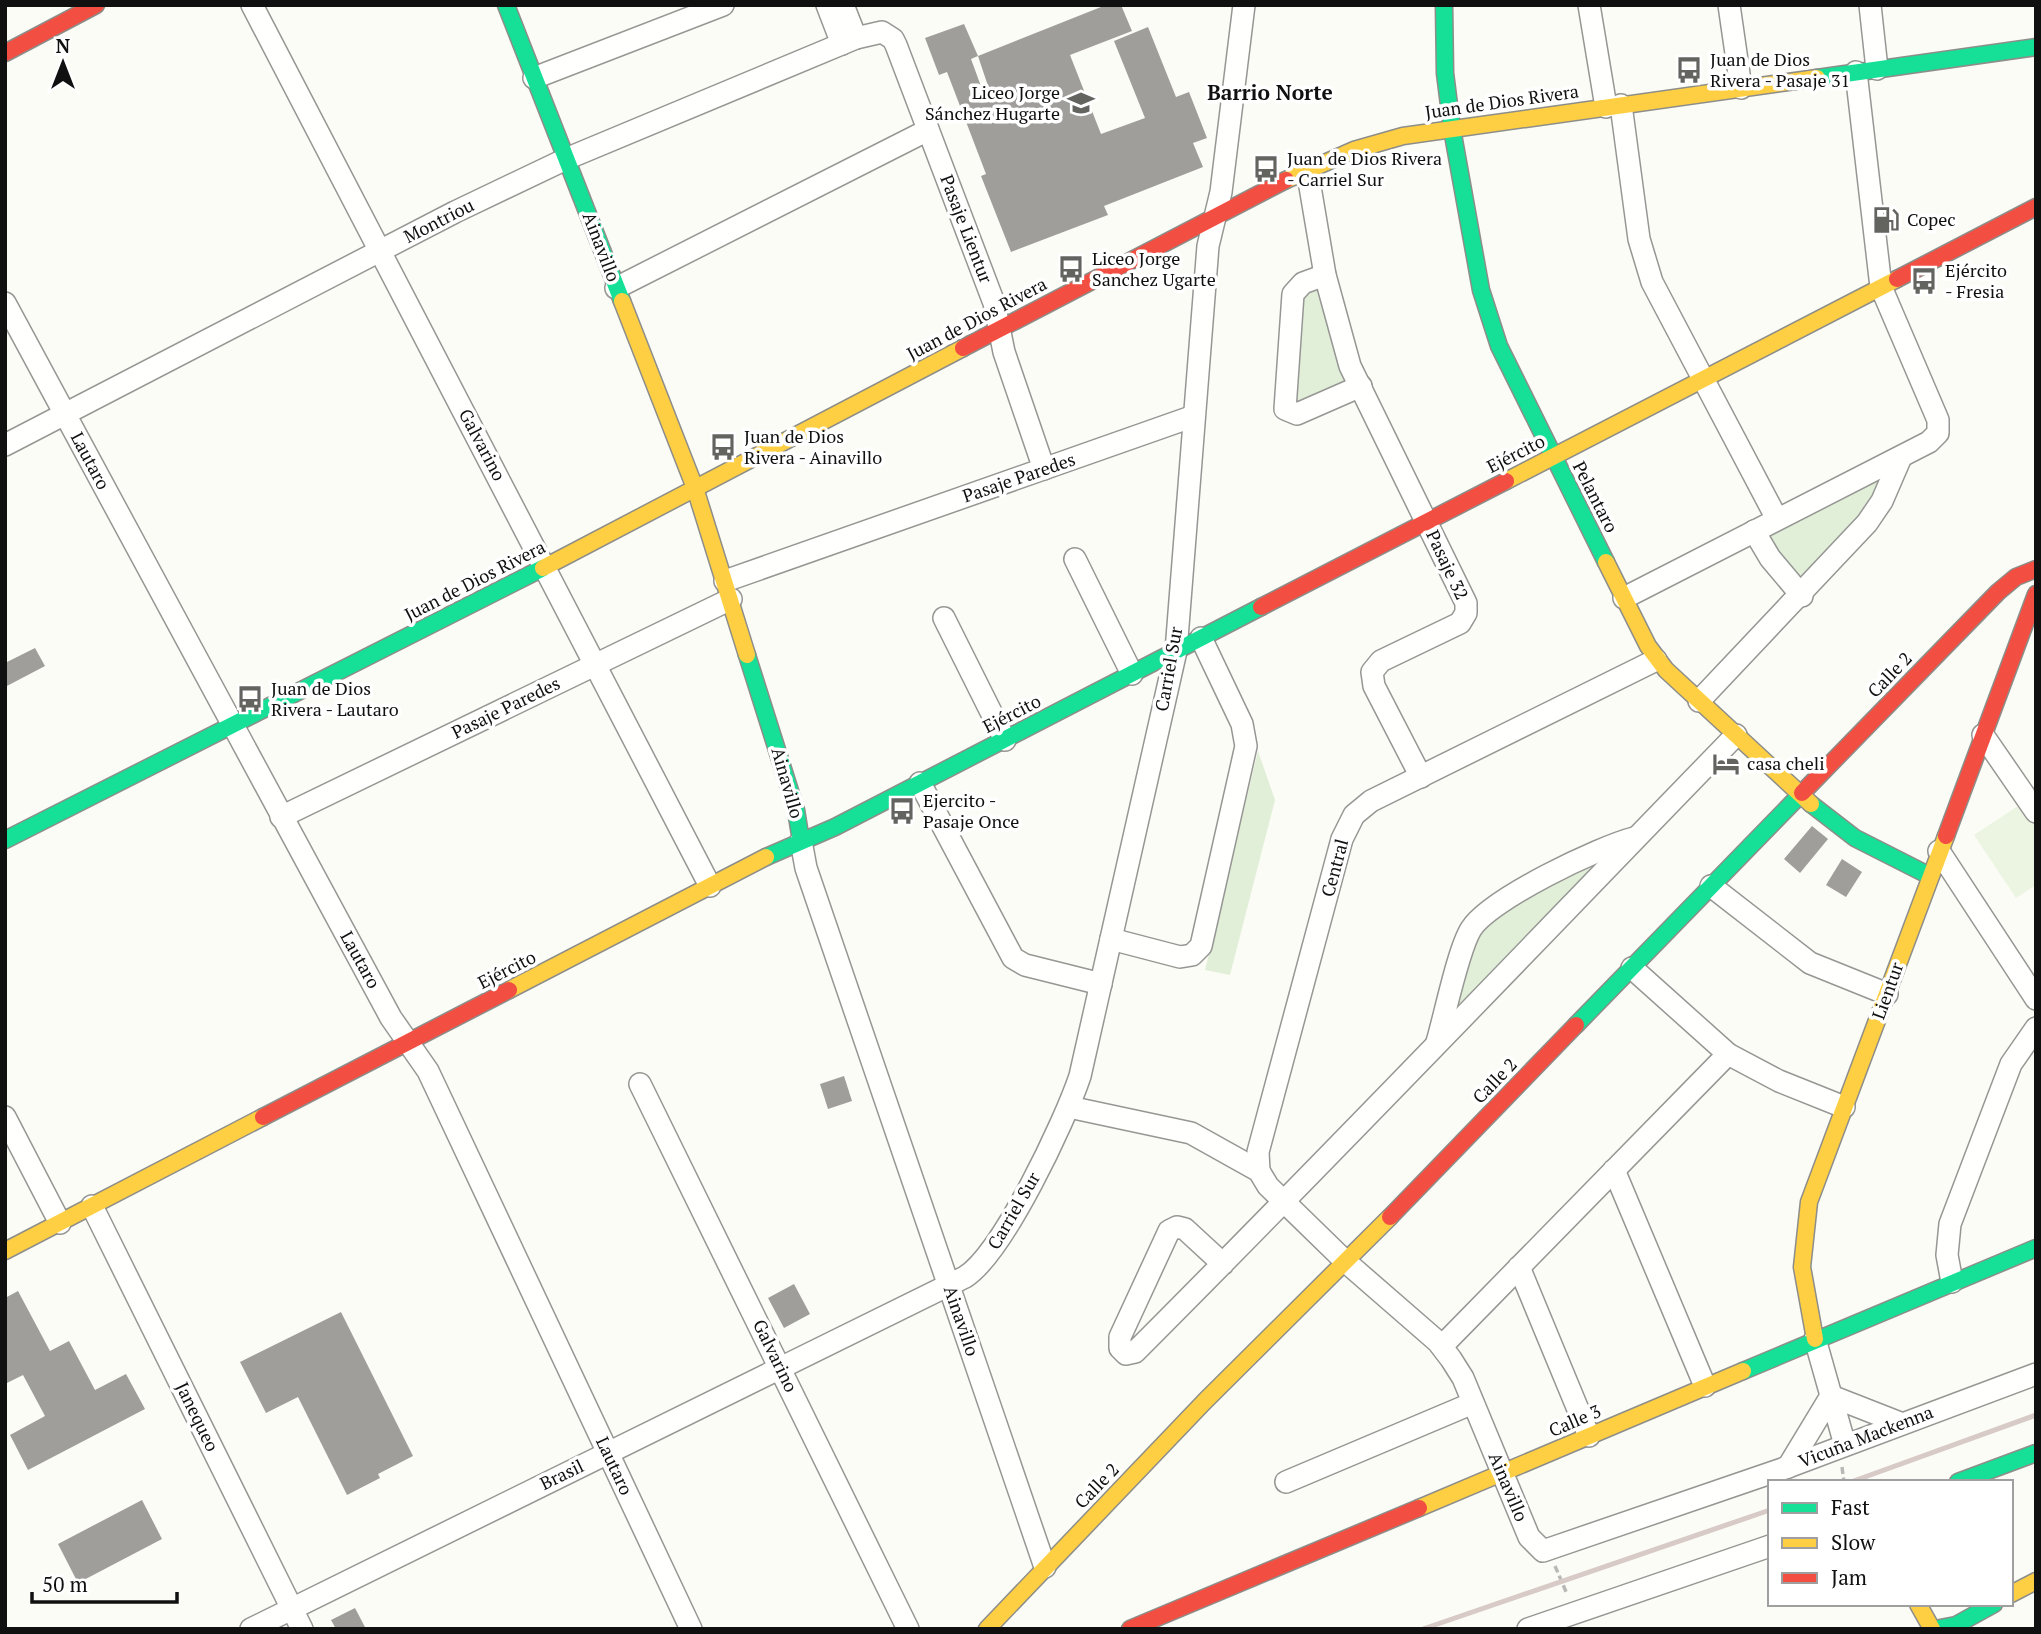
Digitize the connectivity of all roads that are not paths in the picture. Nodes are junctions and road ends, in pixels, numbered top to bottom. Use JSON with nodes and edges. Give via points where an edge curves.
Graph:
{"nodes":[{"id":1,"x":96,"y":5,"type":"edge"},
{"id":2,"x":252,"y":5,"type":"edge"},
{"id":3,"x":506,"y":5,"type":"edge"},
{"id":4,"x":723,"y":5,"type":"edge"},
{"id":5,"x":827,"y":5,"type":"edge"},
{"id":6,"x":843,"y":5,"type":"edge"},
{"id":7,"x":1244,"y":5,"type":"edge"},
{"id":8,"x":1444,"y":5,"type":"edge"},
{"id":9,"x":1589,"y":5,"type":"edge"},
{"id":10,"x":1729,"y":5,"type":"edge"},
{"id":11,"x":1870,"y":5,"type":"edge"},
{"id":12,"x":887,"y":34,"type":"joint"},
{"id":13,"x":849,"y":41,"type":"junction"},
{"id":14,"x":2036,"y":47,"type":"edge"},
{"id":15,"x":5,"y":53,"type":"edge"},
{"id":16,"x":1866,"y":71,"type":"junction"},
{"id":17,"x":534,"y":78,"type":"junction"},
{"id":18,"x":1741,"y":88,"type":"junction"},
{"id":19,"x":1614,"y":106,"type":"junction"},
{"id":20,"x":1452,"y":129,"type":"junction"},
{"id":21,"x":928,"y":130,"type":"junction"},
{"id":22,"x":566,"y":159,"type":"junction"},
{"id":23,"x":1307,"y":169,"type":"junction"},
{"id":24,"x":2036,"y":207,"type":"edge"},
{"id":25,"x":1215,"y":216,"type":"junction"},
{"id":26,"x":380,"y":251,"type":"junction"},
{"id":27,"x":1325,"y":275,"type":"junction"},
{"id":28,"x":1881,"y":287,"type":"junction"},
{"id":29,"x":616,"y":288,"type":"junction"},
{"id":30,"x":5,"y":303,"type":"edge"},
{"id":31,"x":999,"y":329,"type":"junction"},
{"id":32,"x":1701,"y":380,"type":"junction"},
{"id":33,"x":1361,"y":386,"type":"junction"},
{"id":34,"x":65,"y":414,"type":"junction"},
{"id":35,"x":1195,"y":416,"type":"junction"},
{"id":36,"x":5,"y":445,"type":"edge"},
{"id":37,"x":1553,"y":457,"type":"junction"},
{"id":38,"x":1901,"y":457,"type":"junction"},
{"id":39,"x":1044,"y":469,"type":"junction"},
{"id":40,"x":695,"y":488,"type":"junction"},
{"id":41,"x":1777,"y":519,"type":"junction"},
{"id":42,"x":1427,"y":522,"type":"junction"},
{"id":43,"x":1754,"y":531,"type":"junction"},
{"id":44,"x":1075,"y":559,"type":"dead end"},
{"id":45,"x":545,"y":567,"type":"junction"},
{"id":46,"x":2036,"y":569,"type":"edge"},
{"id":47,"x":728,"y":590,"type":"junction"},
{"id":48,"x":2036,"y":594,"type":"edge"},
{"id":49,"x":1802,"y":596,"type":"junction"},
{"id":50,"x":1624,"y":598,"type":"junction"},
{"id":51,"x":1982,"y":608,"type":"junction"},
{"id":52,"x":944,"y":618,"type":"dead end"},
{"id":53,"x":1201,"y":638,"type":"junction"},
{"id":54,"x":2027,"y":638,"type":"edge"},
{"id":55,"x":1176,"y":651,"type":"junction"},
{"id":56,"x":1656,"y":660,"type":"junction"},
{"id":57,"x":595,"y":665,"type":"junction"},
{"id":58,"x":1132,"y":674,"type":"junction"},
{"id":59,"x":1699,"y":701,"type":"junction"},
{"id":60,"x":231,"y":726,"type":"junction"},
{"id":61,"x":1736,"y":735,"type":"junction"},
{"id":62,"x":1983,"y":735,"type":"junction"},
{"id":63,"x":1004,"y":740,"type":"junction"},
{"id":64,"x":1421,"y":777,"type":"junction"},
{"id":65,"x":920,"y":783,"type":"junction"},
{"id":66,"x":1800,"y":794,"type":"junction"},
{"id":67,"x":2036,"y":812,"type":"edge"},
{"id":68,"x":281,"y":817,"type":"junction"},
{"id":69,"x":1636,"y":838,"type":"junction"},
{"id":70,"x":5,"y":840,"type":"edge"},
{"id":71,"x":801,"y":841,"type":"junction"},
{"id":72,"x":1939,"y":851,"type":"junction"},
{"id":73,"x":1930,"y":876,"type":"junction"},
{"id":74,"x":709,"y":886,"type":"junction"},
{"id":75,"x":1711,"y":886,"type":"junction"},
{"id":76,"x":1111,"y":939,"type":"junction"},
{"id":77,"x":1632,"y":968,"type":"junction"},
{"id":78,"x":1101,"y":984,"type":"junction"},
{"id":79,"x":1887,"y":994,"type":"junction"},
{"id":80,"x":2036,"y":999,"type":"edge"},
{"id":81,"x":2036,"y":1028,"type":"edge"},
{"id":82,"x":408,"y":1042,"type":"junction"},
{"id":83,"x":1437,"y":1045,"type":"junction"},
{"id":84,"x":1728,"y":1054,"type":"junction"},
{"id":85,"x":640,"y":1084,"type":"dead end"},
{"id":86,"x":1069,"y":1107,"type":"junction"},
{"id":87,"x":1844,"y":1107,"type":"junction"},
{"id":88,"x":5,"y":1117,"type":"edge"},
{"id":89,"x":1614,"y":1170,"type":"junction"},
{"id":90,"x":1259,"y":1171,"type":"junction"},
{"id":91,"x":1284,"y":1202,"type":"junction"},
{"id":92,"x":92,"y":1206,"type":"junction"},
{"id":93,"x":60,"y":1223,"type":"junction"},
{"id":94,"x":2036,"y":1248,"type":"edge"},
{"id":95,"x":5,"y":1251,"type":"edge"},
{"id":96,"x":1346,"y":1262,"type":"junction"},
{"id":97,"x":1223,"y":1264,"type":"junction"},
{"id":98,"x":1519,"y":1268,"type":"junction"},
{"id":99,"x":1952,"y":1282,"type":"junction"},
{"id":100,"x":948,"y":1284,"type":"junction"},
{"id":101,"x":1815,"y":1339,"type":"junction"},
{"id":102,"x":1442,"y":1346,"type":"junction"},
{"id":103,"x":782,"y":1367,"type":"junction"},
{"id":104,"x":2036,"y":1374,"type":"edge"},
{"id":105,"x":1705,"y":1386,"type":"junction"},
{"id":106,"x":1831,"y":1396,"type":"junction"},
{"id":107,"x":1474,"y":1403,"type":"junction"},
{"id":108,"x":1900,"y":1423,"type":"junction"},
{"id":109,"x":1589,"y":1436,"type":"junction"},
{"id":110,"x":1845,"y":1445,"type":"junction"},
{"id":111,"x":608,"y":1453,"type":"junction"},
{"id":112,"x":2030,"y":1460,"type":"edge"},
{"id":113,"x":1788,"y":1467,"type":"junction"},
{"id":114,"x":1502,"y":1474,"type":"junction"},
{"id":115,"x":1965,"y":1480,"type":"edge"},
{"id":116,"x":1286,"y":1482,"type":"dead end"},
{"id":117,"x":1768,"y":1547,"type":"edge"},
{"id":118,"x":1543,"y":1549,"type":"joint"},
{"id":119,"x":1045,"y":1567,"type":"junction"},
{"id":120,"x":2036,"y":1581,"type":"edge"},
{"id":121,"x":2013,"y":1593,"type":"edge"},
{"id":122,"x":1918,"y":1606,"type":"edge"},
{"id":123,"x":1990,"y":1606,"type":"edge"},
{"id":124,"x":292,"y":1609,"type":"junction"},
{"id":125,"x":1529,"y":1628,"type":"edge"},
{"id":126,"x":251,"y":1629,"type":"edge"},
{"id":127,"x":302,"y":1629,"type":"edge"},
{"id":128,"x":691,"y":1629,"type":"edge"},
{"id":129,"x":908,"y":1629,"type":"edge"},
{"id":130,"x":987,"y":1629,"type":"edge"},
{"id":131,"x":1130,"y":1629,"type":"edge"},
{"id":132,"x":1933,"y":1629,"type":"edge"}],
"edges":[{"from":1,"to":15,"type":"street"},
{"from":2,"to":26,"type":"street","name":"Galvarino"},
{"from":3,"to":17,"type":"street","name":"Ainavillo"},
{"from":4,"to":17,"type":"street"},
{"from":5,"to":13,"type":"street"},
{"from":6,"to":13,"type":"street"},
{"from":7,"to":25,"type":"street","name":"Carriel Sur"},
{"from":8,"to":20,"type":"street","name":"Pelantaro"},
{"from":9,"to":19,"type":"street"},
{"from":10,"to":18,"type":"street"},
{"from":11,"to":16,"type":"street"},
{"from":12,"to":13,"type":"street","name":"Montriou","via":[[876,32]]},
{"from":12,"to":21,"type":"street","name":"Pasaje Lientur","via":[[896,45]]},
{"from":13,"to":22,"type":"street","name":"Montriou"},
{"from":14,"to":16,"type":"street","name":"Juan de Dios Rivera"},
{"from":16,"to":18,"type":"street","name":"Juan de Dios Rivera"},
{"from":16,"to":28,"type":"street"},
{"from":17,"to":22,"type":"street","name":"Ainavillo"},
{"from":18,"to":19,"type":"street","name":"Juan de Dios Rivera"},
{"from":19,"to":20,"type":"street","name":"Juan de Dios Rivera"},
{"from":19,"to":32,"type":"street","via":[[1646,264]]},
{"from":20,"to":23,"type":"street","name":"Juan de Dios Rivera","via":[[1381,141]]},
{"from":20,"to":37,"type":"street","name":"Pelantaro","via":[[1486,310]]},
{"from":21,"to":29,"type":"street"},
{"from":21,"to":31,"type":"street","name":"Pasaje Lientur","via":[[994,303]]},
{"from":22,"to":26,"type":"street","name":"Montriou"},
{"from":22,"to":29,"type":"street","name":"Ainavillo"},
{"from":23,"to":25,"type":"street","name":"Juan de Dios Rivera"},
{"from":23,"to":27,"type":"street","name":"Pasaje 32"},
{"from":24,"to":28,"type":"street","name":"Ejército"},
{"from":25,"to":31,"type":"street","name":"Juan de Dios Rivera"},
{"from":25,"to":35,"type":"street","name":"Carriel Sur","via":[[1208,246]]},
{"from":26,"to":34,"type":"street","name":"Montriou"},
{"from":26,"to":45,"type":"street","name":"Galvarino"},
{"from":27,"to":33,"type":"street","name":"Pasaje 32","via":[[1345,349]]},
{"from":27,"to":33,"type":"street","via":[[1303,283],[1293,294],[1284,409],[1297,414]]},
{"from":28,"to":32,"type":"street","name":"Ejército"},
{"from":28,"to":38,"type":"street","via":[[1938,419],[1933,439]]},
{"from":29,"to":40,"type":"street","name":"Ainavillo"},
{"from":30,"to":34,"type":"street","name":"Lautaro"},
{"from":31,"to":39,"type":"street","name":"Pasaje Lientur"},
{"from":31,"to":40,"type":"street","name":"Juan de Dios Rivera"},
{"from":32,"to":37,"type":"street","name":"Ejército"},
{"from":32,"to":41,"type":"street"},
{"from":33,"to":42,"type":"street","name":"Pasaje 32"},
{"from":34,"to":36,"type":"street","name":"Montriou"},
{"from":34,"to":60,"type":"street","name":"Lautaro"},
{"from":35,"to":39,"type":"street","name":"Pasaje Paredes"},
{"from":35,"to":55,"type":"street","name":"Carriel Sur"},
{"from":37,"to":42,"type":"street","name":"Ejército"},
{"from":37,"to":50,"type":"street","name":"Pelantaro"},
{"from":38,"to":41,"type":"street"},
{"from":38,"to":49,"type":"street","via":[[1876,511]]},
{"from":39,"to":47,"type":"street","name":"Pasaje Paredes"},
{"from":40,"to":45,"type":"street","name":"Juan de Dios Rivera"},
{"from":40,"to":47,"type":"street","name":"Ainavillo"},
{"from":41,"to":43,"type":"street"},
{"from":42,"to":53,"type":"street","name":"Ejército"},
{"from":42,"to":64,"type":"street","name":"Pasaje 32","via":[[1464,598],[1466,613],[1455,626],[1381,661],[1372,680]]},
{"from":43,"to":49,"type":"street"},
{"from":43,"to":50,"type":"street"},
{"from":44,"to":58,"type":"street"},
{"from":45,"to":57,"type":"street","name":"Galvarino"},
{"from":45,"to":60,"type":"street","name":"Juan de Dios Rivera"},
{"from":46,"to":51,"type":"street","name":"Calle 2","via":[[2006,584]]},
{"from":47,"to":57,"type":"street","name":"Pasaje Paredes"},
{"from":47,"to":71,"type":"street","name":"Ainavillo","via":[[796,810]]},
{"from":48,"to":54,"type":"street","name":"Lientur"},
{"from":49,"to":59,"type":"street"},
{"from":50,"to":56,"type":"street","name":"Pelantaro"},
{"from":51,"to":54,"type":"street"},
{"from":51,"to":66,"type":"street","name":"Calle 2"},
{"from":52,"to":63,"type":"street"},
{"from":53,"to":55,"type":"street","name":"Ejército"},
{"from":53,"to":76,"type":"street","via":[[1242,724],[1246,746],[1201,946],[1192,955],[1181,957]]},
{"from":54,"to":62,"type":"street","name":"Lientur"},
{"from":55,"to":58,"type":"street","name":"Ejército"},
{"from":55,"to":76,"type":"street","name":"Carriel Sur"},
{"from":56,"to":59,"type":"street","name":"Pelantaro"},
{"from":56,"to":64,"type":"street","name":"Central"},
{"from":57,"to":68,"type":"street","name":"Pasaje Paredes"},
{"from":57,"to":74,"type":"street","name":"Galvarino"},
{"from":58,"to":63,"type":"street","name":"Ejército"},
{"from":59,"to":61,"type":"street","name":"Pelantaro"},
{"from":60,"to":68,"type":"street","name":"Lautaro"},
{"from":60,"to":70,"type":"street","name":"Juan de Dios Rivera"},
{"from":61,"to":66,"type":"street","name":"Pelantaro"},
{"from":61,"to":69,"type":"street"},
{"from":62,"to":67,"type":"street"},
{"from":62,"to":72,"type":"street","name":"Lientur"},
{"from":63,"to":65,"type":"street","name":"Ejército"},
{"from":64,"to":90,"type":"street","name":"Central","via":[[1362,808],[1345,831],[1258,1152]]},
{"from":65,"to":71,"type":"street","name":"Ejército"},
{"from":65,"to":78,"type":"street","via":[[1008,952],[1025,965]]},
{"from":66,"to":73,"type":"street","name":"Pelantaro","via":[[1861,843]]},
{"from":66,"to":75,"type":"street","name":"Calle 2"},
{"from":68,"to":82,"type":"street","name":"Lautaro"},
{"from":69,"to":83,"type":"street"},
{"from":69,"to":83,"type":"street","via":[[1608,846],[1485,912],[1468,935]]},
{"from":71,"to":74,"type":"street","name":"Ejército"},
{"from":71,"to":100,"type":"street","name":"Ainavillo","via":[[809,877]]},
{"from":72,"to":73,"type":"street","name":"Lientur"},
{"from":72,"to":80,"type":"street"},
{"from":73,"to":79,"type":"street","name":"Lientur"},
{"from":74,"to":82,"type":"street","name":"Ejército"},
{"from":75,"to":77,"type":"street","name":"Calle 2"},
{"from":75,"to":79,"type":"street","via":[[1800,956]]},
{"from":76,"to":78,"type":"street","name":"Carriel Sur"},
{"from":77,"to":84,"type":"street"},
{"from":77,"to":96,"type":"street","name":"Calle 2"},
{"from":78,"to":86,"type":"street","name":"Carriel Sur"},
{"from":79,"to":87,"type":"street","name":"Lientur"},
{"from":81,"to":99,"type":"street","via":[[2011,1064],[1950,1224],[1947,1255]]},
{"from":82,"to":92,"type":"street","name":"Ejército"},
{"from":82,"to":111,"type":"street","name":"Lautaro","via":[[428,1071]]},
{"from":83,"to":91,"type":"street"},
{"from":84,"to":87,"type":"street"},
{"from":84,"to":89,"type":"street"},
{"from":85,"to":103,"type":"street","name":"Galvarino"},
{"from":86,"to":90,"type":"street","name":"Ainavillo","via":[[1191,1133]]},
{"from":86,"to":100,"type":"street","name":"Carriel Sur","via":[[985,1260],[973,1272]]},
{"from":87,"to":101,"type":"street","name":"Lientur","via":[[1805,1222],[1802,1268]]},
{"from":88,"to":93,"type":"street"},
{"from":89,"to":98,"type":"street"},
{"from":89,"to":105,"type":"street"},
{"from":90,"to":91,"type":"street","name":"Ainavillo"},
{"from":91,"to":96,"type":"street","name":"Ainavillo"},
{"from":91,"to":97,"type":"street"},
{"from":92,"to":93,"type":"street","name":"Ejército"},
{"from":92,"to":124,"type":"street","name":"Janequeo"},
{"from":93,"to":95,"type":"street","name":"Ejército"},
{"from":94,"to":99,"type":"street","name":"Calle 3"},
{"from":96,"to":102,"type":"street","name":"Ainavillo"},
{"from":96,"to":119,"type":"street","name":"Calle 2"},
{"from":97,"to":97,"type":"street","via":[[1185,1228],[1169,1231],[1120,1337],[1120,1348],[1126,1354],[1135,1352]]},
{"from":98,"to":102,"type":"street"},
{"from":98,"to":109,"type":"street"},
{"from":99,"to":101,"type":"street","name":"Calle 3"},
{"from":100,"to":103,"type":"street","name":"Brasil"},
{"from":100,"to":119,"type":"street","name":"Ainavillo"},
{"from":101,"to":105,"type":"street","name":"Calle 3"},
{"from":101,"to":106,"type":"street","name":"Lientur"},
{"from":102,"to":107,"type":"street","name":"Ainavillo"},
{"from":103,"to":111,"type":"street","name":"Brasil"},
{"from":103,"to":129,"type":"street","name":"Galvarino"},
{"from":104,"to":108,"type":"street","name":"Vicuña Mackenna"},
{"from":105,"to":109,"type":"street","name":"Calle 3"},
{"from":106,"to":108,"type":"street"},
{"from":106,"to":110,"type":"street","name":"Lientur"},
{"from":106,"to":113,"type":"street"},
{"from":107,"to":114,"type":"street","name":"Ainavillo"},
{"from":107,"to":116,"type":"street"},
{"from":108,"to":110,"type":"street","name":"Vicuña Mackenna"},
{"from":109,"to":114,"type":"street","name":"Calle 3"},
{"from":110,"to":113,"type":"street","name":"Vicuña Mackenna"},
{"from":111,"to":124,"type":"street","name":"Brasil"},
{"from":111,"to":128,"type":"street","name":"Lautaro"},
{"from":112,"to":115,"type":"street"},
{"from":113,"to":118,"type":"street","name":"Vicuña Mackenna"},
{"from":114,"to":118,"type":"street","name":"Ainavillo","via":[[1529,1538]]},
{"from":114,"to":131,"type":"street","name":"Calle 3"},
{"from":117,"to":125,"type":"street"},
{"from":119,"to":130,"type":"street","name":"Calle 2"},
{"from":120,"to":121,"type":"street"},
{"from":122,"to":132,"type":"street"},
{"from":123,"to":132,"type":"street","via":[[1956,1625]]},
{"from":124,"to":126,"type":"street","name":"Brasil"},
{"from":124,"to":127,"type":"street","name":"Janequeo"}]}
